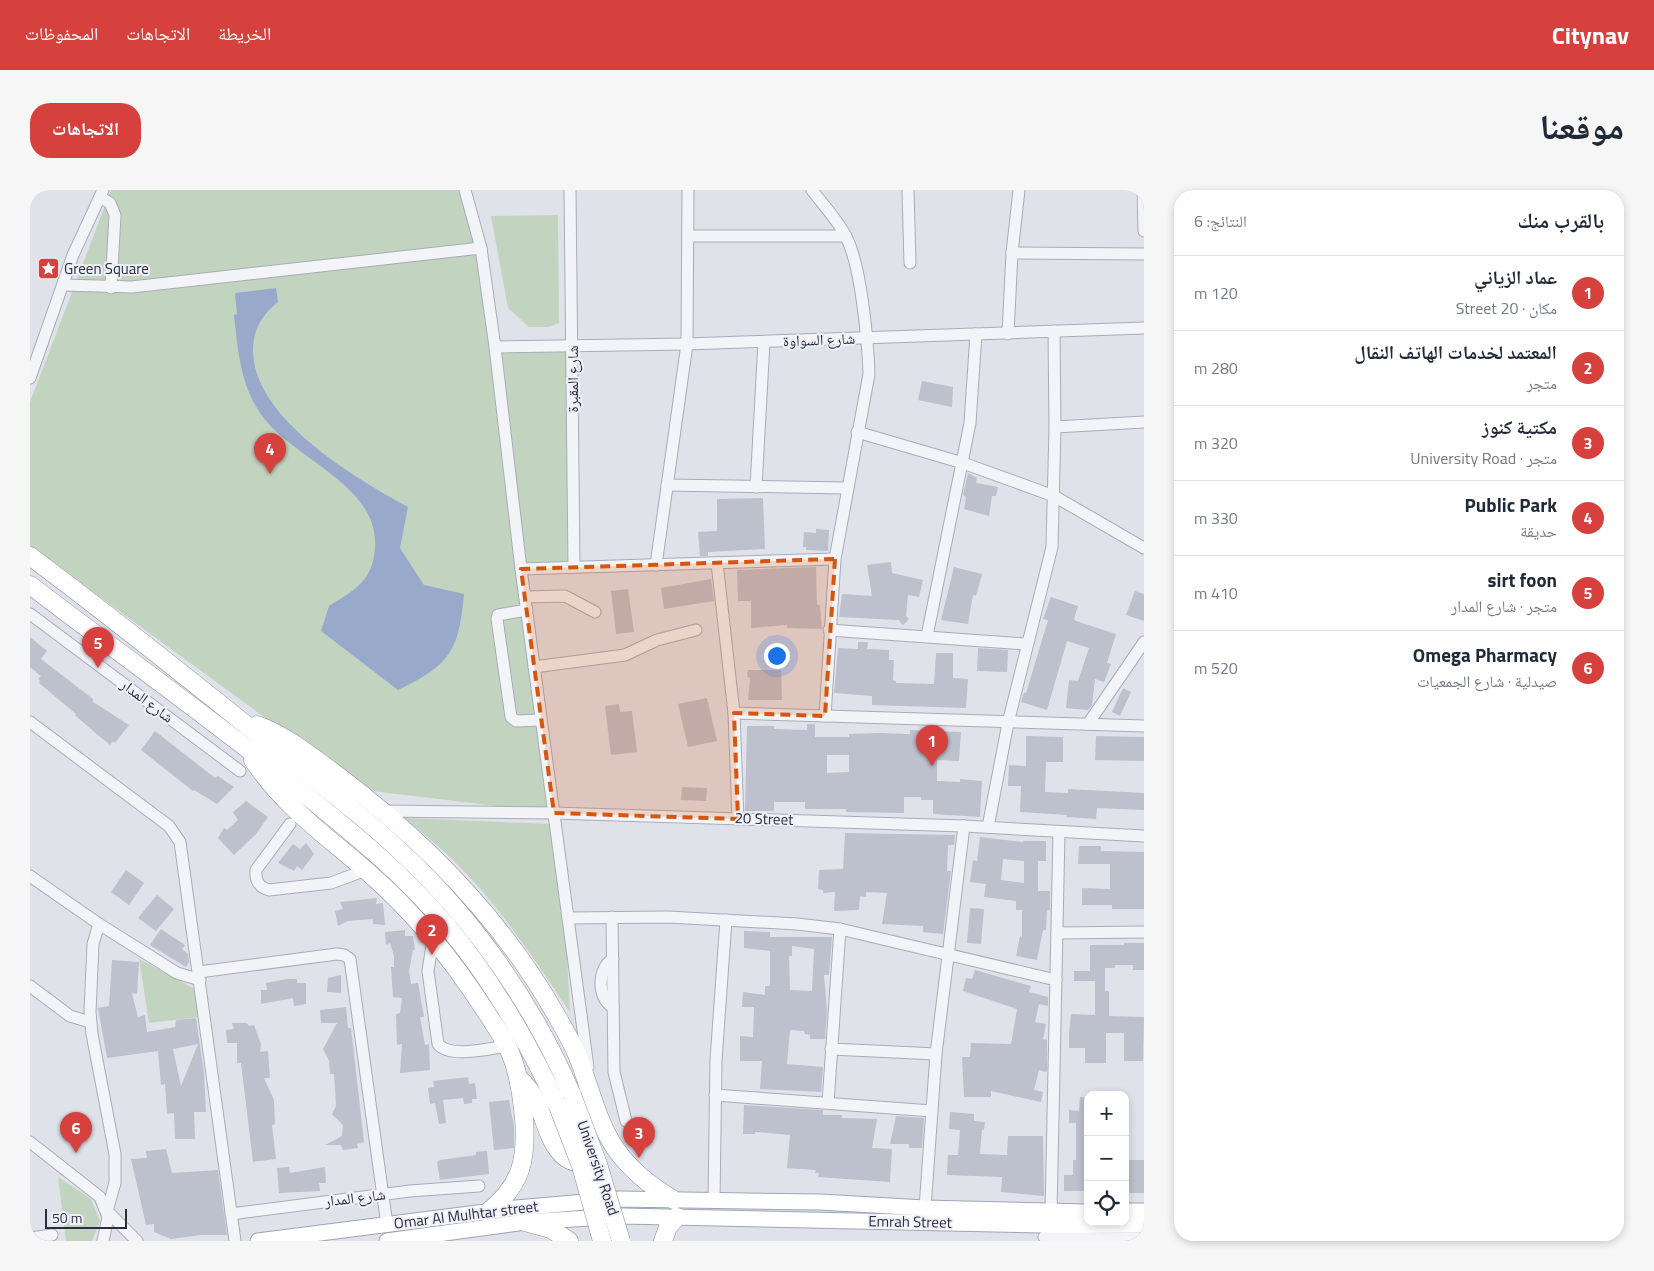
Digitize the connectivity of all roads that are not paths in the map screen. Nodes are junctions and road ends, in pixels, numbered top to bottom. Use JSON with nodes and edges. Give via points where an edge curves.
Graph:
{"nodes":[{"id":1,"x":466,"y":190,"type":"edge"},
{"id":2,"x":570,"y":190,"type":"edge"},
{"id":3,"x":688,"y":190,"type":"edge"},
{"id":4,"x":812,"y":190,"type":"edge"},
{"id":5,"x":908,"y":190,"type":"edge"},
{"id":6,"x":1019,"y":190,"type":"edge"},
{"id":7,"x":1143,"y":190,"type":"edge"},
{"id":8,"x":102,"y":194,"type":"edge"},
{"id":9,"x":1144,"y":230,"type":"edge"},
{"id":10,"x":688,"y":236,"type":"junction"},
{"id":11,"x":846,"y":236,"type":"junction"},
{"id":12,"x":481,"y":248,"type":"junction"},
{"id":13,"x":1012,"y":254,"type":"junction"},
{"id":14,"x":1144,"y":254,"type":"edge"},
{"id":15,"x":910,"y":263,"type":"dead end"},
{"id":16,"x":63,"y":285,"type":"junction"},
{"id":17,"x":111,"y":288,"type":"junction"},
{"id":18,"x":1144,"y":328,"type":"edge"},
{"id":19,"x":1054,"y":331,"type":"junction"},
{"id":20,"x":976,"y":334,"type":"junction"},
{"id":21,"x":1008,"y":334,"type":"junction"},
{"id":22,"x":866,"y":338,"type":"junction"},
{"id":23,"x":764,"y":342,"type":"junction"},
{"id":24,"x":573,"y":344,"type":"junction"},
{"id":25,"x":686,"y":344,"type":"junction"},
{"id":26,"x":495,"y":346,"type":"junction"},
{"id":27,"x":30,"y":378,"type":"edge"},
{"id":28,"x":1144,"y":422,"type":"edge"},
{"id":29,"x":1055,"y":427,"type":"junction"},
{"id":30,"x":857,"y":432,"type":"junction"},
{"id":31,"x":963,"y":464,"type":"junction"},
{"id":32,"x":667,"y":486,"type":"junction"},
{"id":33,"x":756,"y":487,"type":"junction"},
{"id":34,"x":846,"y":488,"type":"junction"},
{"id":35,"x":1054,"y":496,"type":"junction"},
{"id":36,"x":1144,"y":548,"type":"edge"},
{"id":37,"x":30,"y":556,"type":"edge"},
{"id":38,"x":835,"y":559,"type":"junction"},
{"id":39,"x":717,"y":563,"type":"junction"},
{"id":40,"x":656,"y":565,"type":"junction"},
{"id":41,"x":574,"y":567,"type":"junction"},
{"id":42,"x":521,"y":569,"type":"junction"},
{"id":43,"x":30,"y":585,"type":"edge"},
{"id":44,"x":525,"y":597,"type":"junction"},
{"id":45,"x":527,"y":610,"type":"junction"},
{"id":46,"x":595,"y":612,"type":"dead end"},
{"id":47,"x":30,"y":614,"type":"edge"},
{"id":48,"x":696,"y":630,"type":"dead end"},
{"id":49,"x":829,"y":630,"type":"junction"},
{"id":50,"x":927,"y":636,"type":"junction"},
{"id":51,"x":1144,"y":642,"type":"edge"},
{"id":52,"x":1026,"y":644,"type":"junction"},
{"id":53,"x":534,"y":667,"type":"junction"},
{"id":54,"x":734,"y":713,"type":"junction"},
{"id":55,"x":825,"y":716,"type":"junction"},
{"id":56,"x":239,"y":719,"type":"junction"},
{"id":57,"x":541,"y":720,"type":"junction"},
{"id":58,"x":30,"y":722,"type":"edge"},
{"id":59,"x":1008,"y":723,"type":"junction"},
{"id":60,"x":1088,"y":724,"type":"junction"},
{"id":61,"x":1144,"y":726,"type":"edge"},
{"id":62,"x":247,"y":748,"type":"junction"},
{"id":63,"x":240,"y":770,"type":"dead end"},
{"id":64,"x":383,"y":811,"type":"junction"},
{"id":65,"x":554,"y":813,"type":"junction"},
{"id":66,"x":738,"y":819,"type":"junction"},
{"id":67,"x":290,"y":824,"type":"dead end"},
{"id":68,"x":964,"y":826,"type":"junction"},
{"id":69,"x":988,"y":827,"type":"junction"},
{"id":70,"x":1059,"y":832,"type":"junction"},
{"id":71,"x":1144,"y":836,"type":"edge"},
{"id":72,"x":366,"y":870,"type":"junction"},
{"id":73,"x":30,"y":876,"type":"edge"},
{"id":74,"x":612,"y":917,"type":"junction"},
{"id":75,"x":568,"y":918,"type":"junction"},
{"id":76,"x":726,"y":920,"type":"junction"},
{"id":77,"x":99,"y":924,"type":"junction"},
{"id":78,"x":840,"y":929,"type":"junction"},
{"id":79,"x":1144,"y":932,"type":"edge"},
{"id":80,"x":1057,"y":933,"type":"junction"},
{"id":81,"x":433,"y":939,"type":"junction"},
{"id":82,"x":948,"y":954,"type":"junction"},
{"id":83,"x":199,"y":976,"type":"junction"},
{"id":84,"x":1056,"y":980,"type":"junction"},
{"id":85,"x":30,"y":986,"type":"edge"},
{"id":86,"x":90,"y":1022,"type":"junction"},
{"id":87,"x":508,"y":1046,"type":"junction"},
{"id":88,"x":831,"y":1050,"type":"junction"},
{"id":89,"x":936,"y":1054,"type":"junction"},
{"id":90,"x":518,"y":1077,"type":"junction"},
{"id":91,"x":586,"y":1079,"type":"junction"},
{"id":92,"x":715,"y":1095,"type":"junction"},
{"id":93,"x":828,"y":1103,"type":"junction"},
{"id":94,"x":932,"y":1111,"type":"junction"},
{"id":95,"x":626,"y":1120,"type":"dead end"},
{"id":96,"x":30,"y":1142,"type":"edge"},
{"id":97,"x":612,"y":1143,"type":"junction"},
{"id":98,"x":479,"y":1186,"type":"dead end"},
{"id":99,"x":383,"y":1195,"type":"junction"},
{"id":100,"x":714,"y":1200,"type":"junction"},
{"id":101,"x":925,"y":1208,"type":"junction"},
{"id":102,"x":676,"y":1209,"type":"junction"},
{"id":103,"x":107,"y":1211,"type":"junction"},
{"id":104,"x":1129,"y":1211,"type":"edge"},
{"id":105,"x":1144,"y":1211,"type":"edge"},
{"id":106,"x":488,"y":1212,"type":"junction"},
{"id":107,"x":231,"y":1214,"type":"junction"},
{"id":108,"x":1084,"y":1214,"type":"edge"},
{"id":109,"x":525,"y":1222,"type":"junction"},
{"id":110,"x":387,"y":1225,"type":"junction"},
{"id":111,"x":1144,"y":1225,"type":"edge"},
{"id":112,"x":1046,"y":1229,"type":"edge"},
{"id":113,"x":52,"y":1235,"type":"dead end"},
{"id":114,"x":30,"y":1238,"type":"edge"},
{"id":115,"x":1144,"y":1238,"type":"edge"},
{"id":116,"x":104,"y":1241,"type":"edge"},
{"id":117,"x":138,"y":1241,"type":"edge"},
{"id":118,"x":235,"y":1241,"type":"edge"},
{"id":119,"x":258,"y":1241,"type":"edge"},
{"id":120,"x":388,"y":1241,"type":"edge"},
{"id":121,"x":569,"y":1241,"type":"edge"},
{"id":122,"x":602,"y":1241,"type":"edge"},
{"id":123,"x":621,"y":1241,"type":"edge"},
{"id":124,"x":663,"y":1241,"type":"edge"}],
"edges":[{"from":1,"to":12,"type":"street"},
{"from":2,"to":24,"type":"street","name":"شارع المقبرة"},
{"from":3,"to":10,"type":"street"},
{"from":4,"to":11,"type":"street"},
{"from":5,"to":15,"type":"street"},
{"from":6,"to":13,"type":"street"},
{"from":7,"to":9,"type":"street"},
{"from":8,"to":16,"type":"street","via":[[73,255]]},
{"from":8,"to":17,"type":"street","via":[[115,215]]},
{"from":10,"to":11,"type":"street"},
{"from":10,"to":25,"type":"street"},
{"from":11,"to":22,"type":"street","via":[[855,257]]},
{"from":12,"to":17,"type":"street"},
{"from":12,"to":26,"type":"street"},
{"from":13,"to":14,"type":"street"},
{"from":13,"to":21,"type":"street"},
{"from":16,"to":17,"type":"street"},
{"from":16,"to":27,"type":"street"},
{"from":18,"to":19,"type":"street","name":"شارع السواوة"},
{"from":19,"to":21,"type":"street","name":"شارع السواوة"},
{"from":19,"to":29,"type":"street"},
{"from":20,"to":21,"type":"street","name":"شارع السواوة"},
{"from":20,"to":22,"type":"street","name":"شارع السواوة"},
{"from":20,"to":31,"type":"street","via":[[973,400]]},
{"from":22,"to":23,"type":"street","name":"شارع السواوة"},
{"from":22,"to":30,"type":"street","via":[[869,374]]},
{"from":23,"to":25,"type":"street","name":"شارع السواوة"},
{"from":23,"to":33,"type":"street"},
{"from":24,"to":25,"type":"street","name":"شارع السواوة"},
{"from":24,"to":26,"type":"street","name":"شارع السواوة"},
{"from":24,"to":41,"type":"street","name":"شارع المقبرة"},
{"from":25,"to":32,"type":"street"},
{"from":26,"to":42,"type":"street"},
{"from":28,"to":29,"type":"street"},
{"from":29,"to":35,"type":"street"},
{"from":30,"to":31,"type":"street"},
{"from":30,"to":34,"type":"street"},
{"from":31,"to":35,"type":"street"},
{"from":31,"to":50,"type":"street"},
{"from":32,"to":33,"type":"street"},
{"from":32,"to":40,"type":"street"},
{"from":33,"to":34,"type":"street"},
{"from":34,"to":38,"type":"street"},
{"from":35,"to":36,"type":"street"},
{"from":35,"to":52,"type":"street","via":[[1052,547]]},
{"from":37,"to":56,"type":"highway","name":"University Road","via":[[142,640]]},
{"from":38,"to":39,"type":"street"},
{"from":38,"to":49,"type":"street"},
{"from":39,"to":40,"type":"street"},
{"from":39,"to":54,"type":"street"},
{"from":40,"to":41,"type":"street"},
{"from":41,"to":42,"type":"street"},
{"from":42,"to":44,"type":"street"},
{"from":43,"to":62,"type":"highway"},
{"from":44,"to":45,"type":"street"},
{"from":44,"to":46,"type":"street","via":[[565,596]]},
{"from":45,"to":53,"type":"street"},
{"from":45,"to":57,"type":"street","via":[[502,613],[497,619],[511,716],[516,721]]},
{"from":47,"to":63,"type":"street","name":"شارع المدار"},
{"from":48,"to":53,"type":"street","via":[[657,640],[625,655]]},
{"from":49,"to":50,"type":"street"},
{"from":49,"to":55,"type":"street"},
{"from":50,"to":52,"type":"street"},
{"from":51,"to":60,"type":"street"},
{"from":52,"to":59,"type":"street"},
{"from":53,"to":57,"type":"street"},
{"from":54,"to":55,"type":"street"},
{"from":54,"to":66,"type":"street"},
{"from":55,"to":59,"type":"street"},
{"from":56,"to":64,"type":"highway","via":[[263,727],[310,754]]},
{"from":56,"to":123,"type":"highway","name":"University Road","bridge":true,"via":[[377,830],[444,896],[493,957],[527,1006],[572,1095],[598,1164]]},
{"from":57,"to":65,"type":"street"},
{"from":58,"to":83,"type":"street","via":[[177,835],[182,848]]},
{"from":59,"to":60,"type":"street"},
{"from":59,"to":69,"type":"street"},
{"from":60,"to":61,"type":"street"},
{"from":62,"to":72,"type":"highway","via":[[278,793]]},
{"from":62,"to":122,"type":"highway","bridge":true,"via":[[391,866],[448,926],[492,987],[520,1030],[558,1106],[582,1166]]},
{"from":64,"to":65,"type":"street","name":"20 Street"},
{"from":64,"to":91,"type":"highway","via":[[474,898],[509,943],[554,1011]]},
{"from":65,"to":66,"type":"street","name":"20 Street"},
{"from":65,"to":75,"type":"street"},
{"from":66,"to":68,"type":"street","name":"20 Street"},
{"from":67,"to":72,"type":"street","via":[[256,870],[258,883],[263,888],[270,890],[331,883]]},
{"from":68,"to":69,"type":"street","name":"20 Street"},
{"from":68,"to":82,"type":"street"},
{"from":69,"to":70,"type":"street","name":"20 Street"},
{"from":70,"to":71,"type":"street","name":"20 Street"},
{"from":70,"to":80,"type":"street"},
{"from":72,"to":81,"type":"highway"},
{"from":73,"to":77,"type":"street"},
{"from":74,"to":75,"type":"street"},
{"from":74,"to":76,"type":"street"},
{"from":74,"to":95,"type":"street","via":[[614,1072]]},
{"from":75,"to":91,"type":"street","via":[[588,1066]]},
{"from":76,"to":78,"type":"street"},
{"from":76,"to":92,"type":"street"},
{"from":77,"to":83,"type":"street","via":[[182,976]]},
{"from":77,"to":86,"type":"street","via":[[93,944]]},
{"from":78,"to":82,"type":"street"},
{"from":78,"to":88,"type":"street"},
{"from":79,"to":80,"type":"street"},
{"from":80,"to":84,"type":"street"},
{"from":81,"to":87,"type":"highway","via":[[463,977]]},
{"from":81,"to":87,"type":"street","via":[[428,971],[438,1044],[445,1050],[456,1052]]},
{"from":82,"to":84,"type":"street"},
{"from":82,"to":89,"type":"street"},
{"from":83,"to":99,"type":"street","via":[[337,954],[350,959]]},
{"from":83,"to":107,"type":"street"},
{"from":84,"to":112,"type":"street"},
{"from":85,"to":86,"type":"street","via":[[70,1016]]},
{"from":86,"to":103,"type":"street","via":[[116,1154],[115,1183]]},
{"from":87,"to":90,"type":"highway"},
{"from":88,"to":89,"type":"street"},
{"from":88,"to":93,"type":"street"},
{"from":89,"to":94,"type":"street"},
{"from":90,"to":97,"type":"highway","via":[[532,1093],[553,1143],[565,1157],[576,1162],[588,1162],[600,1157]]},
{"from":90,"to":106,"type":"highway","via":[[524,1127],[522,1166],[510,1191]]},
{"from":91,"to":97,"type":"highway"},
{"from":92,"to":93,"type":"street"},
{"from":92,"to":100,"type":"street"},
{"from":93,"to":94,"type":"street"},
{"from":94,"to":101,"type":"street"},
{"from":96,"to":103,"type":"street","via":[[95,1192]]},
{"from":97,"to":102,"type":"highway"},
{"from":98,"to":99,"type":"street","name":"شارع المدار"},
{"from":99,"to":107,"type":"street","name":"شارع المدار"},
{"from":99,"to":110,"type":"street"},
{"from":100,"to":101,"type":"main road","name":"Emrah Street"},
{"from":100,"to":102,"type":"main road","name":"Emrah Street"},
{"from":101,"to":112,"type":"main road","name":"Emrah Street"},
{"from":102,"to":106,"type":"main road","name":"Omar Al Mulhtar street","via":[[600,1200]]},
{"from":102,"to":109,"type":"main road","name":"Omar Al Mulhtar street"},
{"from":102,"to":112,"type":"main road","name":"Emrah Street"},
{"from":102,"to":124,"type":"highway"},
{"from":103,"to":116,"type":"street"},
{"from":103,"to":117,"type":"street"},
{"from":104,"to":105,"type":"main road"},
{"from":106,"to":110,"type":"main road","name":"Omar Al Mulhtar street"},
{"from":107,"to":118,"type":"street"},
{"from":108,"to":112,"type":"main road","name":"Emrah Street"},
{"from":109,"to":120,"type":"main road","name":"Omar Al Mulhtar street"},
{"from":109,"to":121,"type":"highway","via":[[551,1229]]},
{"from":110,"to":119,"type":"main road","name":"Omar Al Mulhtar street"},
{"from":111,"to":112,"type":"main road","name":"Emrah Street"},
{"from":112,"to":115,"type":"street"},
{"from":113,"to":114,"type":"street"}]}
